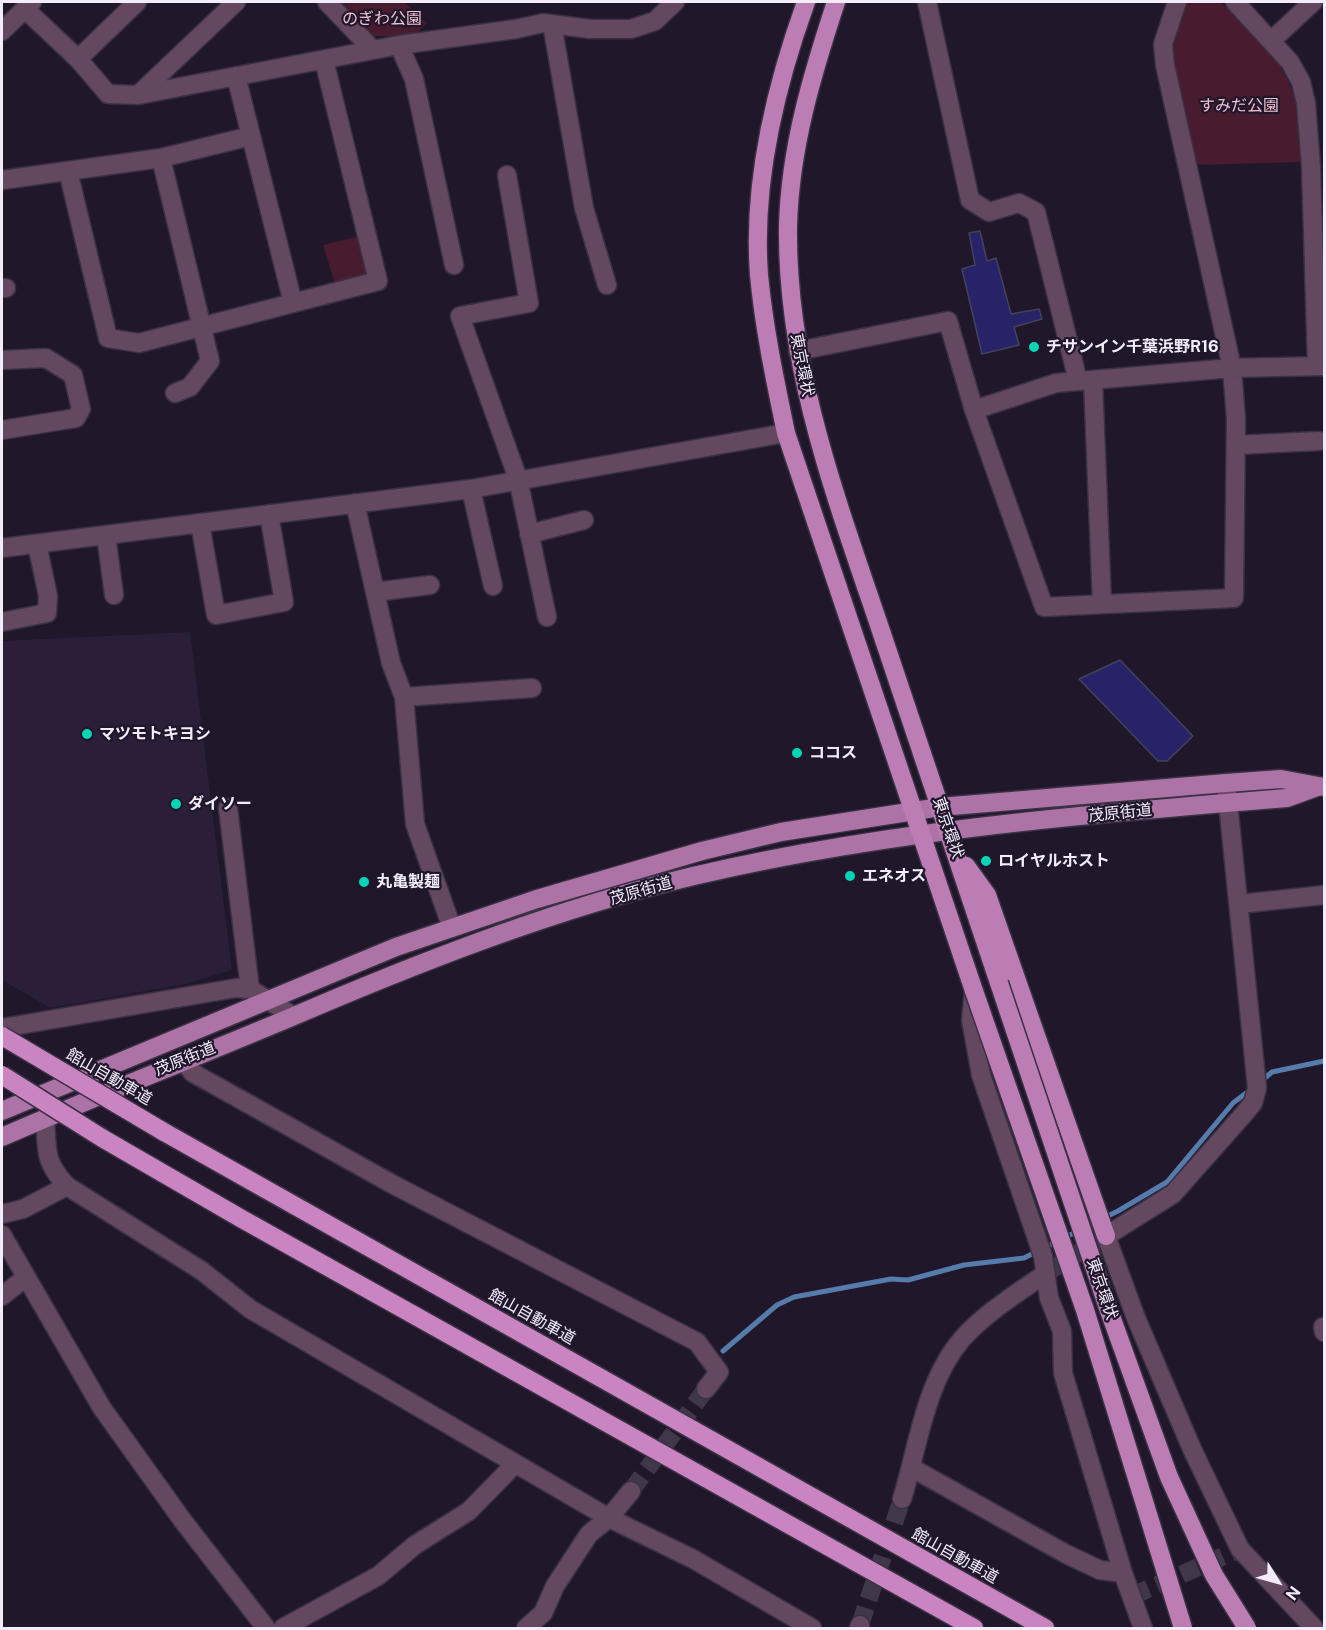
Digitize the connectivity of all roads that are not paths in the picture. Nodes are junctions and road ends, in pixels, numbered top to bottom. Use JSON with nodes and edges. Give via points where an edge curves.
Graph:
{"nodes":[{"id":1,"x":137,"y":2,"type":"edge"},
{"id":2,"x":236,"y":2,"type":"edge"},
{"id":3,"x":327,"y":2,"type":"edge"},
{"id":4,"x":675,"y":2,"type":"edge"},
{"id":5,"x":806,"y":2,"type":"edge"},
{"id":6,"x":836,"y":2,"type":"edge"},
{"id":7,"x":927,"y":2,"type":"edge"},
{"id":8,"x":1177,"y":2,"type":"edge"},
{"id":9,"x":1235,"y":2,"type":"edge"},
{"id":10,"x":1313,"y":2,"type":"edge"},
{"id":11,"x":28,"y":5,"type":"edge"},
{"id":12,"x":552,"y":24,"type":"junction"},
{"id":13,"x":2,"y":31,"type":"edge"},
{"id":14,"x":1272,"y":40,"type":"junction"},
{"id":15,"x":399,"y":45,"type":"junction"},
{"id":16,"x":373,"y":50,"type":"junction"},
{"id":17,"x":78,"y":59,"type":"junction"},
{"id":18,"x":324,"y":60,"type":"junction"},
{"id":19,"x":236,"y":76,"type":"junction"},
{"id":20,"x":138,"y":95,"type":"junction"},
{"id":21,"x":251,"y":136,"type":"junction"},
{"id":22,"x":161,"y":158,"type":"junction"},
{"id":23,"x":69,"y":171,"type":"junction"},
{"id":24,"x":507,"y":175,"type":"dead end"},
{"id":25,"x":2,"y":180,"type":"edge"},
{"id":26,"x":454,"y":266,"type":"dead end"},
{"id":27,"x":607,"y":285,"type":"dead end"},
{"id":28,"x":293,"y":303,"type":"junction"},
{"id":29,"x":202,"y":327,"type":"junction"},
{"id":30,"x":798,"y":351,"type":"junction"},
{"id":31,"x":2,"y":360,"type":"edge"},
{"id":32,"x":1321,"y":366,"type":"edge"},
{"id":33,"x":1232,"y":368,"type":"junction"},
{"id":34,"x":1086,"y":380,"type":"junction"},
{"id":35,"x":175,"y":393,"type":"dead end"},
{"id":36,"x":974,"y":410,"type":"junction"},
{"id":37,"x":2,"y":430,"type":"edge"},
{"id":38,"x":786,"y":433,"type":"junction"},
{"id":39,"x":1319,"y":441,"type":"dead end"},
{"id":40,"x":1236,"y":445,"type":"junction"},
{"id":41,"x":518,"y":479,"type":"junction"},
{"id":42,"x":471,"y":489,"type":"junction"},
{"id":43,"x":355,"y":503,"type":"junction"},
{"id":44,"x":269,"y":514,"type":"junction"},
{"id":45,"x":584,"y":520,"type":"dead end"},
{"id":46,"x":200,"y":523,"type":"junction"},
{"id":47,"x":530,"y":534,"type":"junction"},
{"id":48,"x":106,"y":535,"type":"junction"},
{"id":49,"x":37,"y":544,"type":"junction"},
{"id":50,"x":3,"y":545,"type":"edge"},
{"id":51,"x":430,"y":585,"type":"dead end"},
{"id":52,"x":493,"y":586,"type":"dead end"},
{"id":53,"x":375,"y":592,"type":"junction"},
{"id":54,"x":114,"y":595,"type":"dead end"},
{"id":55,"x":1102,"y":604,"type":"junction"},
{"id":56,"x":547,"y":617,"type":"dead end"},
{"id":57,"x":2,"y":622,"type":"edge"},
{"id":58,"x":532,"y":688,"type":"dead end"},
{"id":59,"x":404,"y":697,"type":"junction"},
{"id":60,"x":1226,"y":783,"type":"junction"},
{"id":61,"x":1321,"y":787,"type":"edge"},
{"id":62,"x":1228,"y":803,"type":"junction"},
{"id":63,"x":940,"y":807,"type":"junction"},
{"id":64,"x":228,"y":808,"type":"dead end"},
{"id":65,"x":912,"y":810,"type":"junction"},
{"id":66,"x":947,"y":831,"type":"junction"},
{"id":67,"x":920,"y":835,"type":"junction"},
{"id":68,"x":955,"y":849,"type":"junction"},
{"id":69,"x":1324,"y":895,"type":"edge"},
{"id":70,"x":1239,"y":904,"type":"junction"},
{"id":71,"x":452,"y":928,"type":"junction"},
{"id":72,"x":250,"y":989,"type":"junction"},
{"id":73,"x":974,"y":991,"type":"junction"},
{"id":74,"x":269,"y":999,"type":"junction"},
{"id":75,"x":293,"y":1016,"type":"junction"},
{"id":76,"x":2,"y":1029,"type":"edge"},
{"id":77,"x":2,"y":1036,"type":"edge"},
{"id":78,"x":183,"y":1060,"type":"junction"},
{"id":79,"x":2,"y":1075,"type":"edge"},
{"id":80,"x":2,"y":1111,"type":"edge"},
{"id":81,"x":45,"y":1118,"type":"junction"},
{"id":82,"x":2,"y":1137,"type":"edge"},
{"id":83,"x":67,"y":1186,"type":"junction"},
{"id":84,"x":2,"y":1214,"type":"edge"},
{"id":85,"x":2,"y":1235,"type":"edge"},
{"id":86,"x":1106,"y":1236,"type":"junction"},
{"id":87,"x":1046,"y":1273,"type":"junction"},
{"id":88,"x":25,"y":1278,"type":"junction"},
{"id":89,"x":2,"y":1296,"type":"edge"},
{"id":90,"x":706,"y":1389,"type":"tunnel mouth"},
{"id":91,"x":515,"y":1464,"type":"junction"},
{"id":92,"x":912,"y":1468,"type":"junction"},
{"id":93,"x":631,"y":1491,"type":"tunnel mouth"},
{"id":94,"x":902,"y":1499,"type":"tunnel mouth"},
{"id":95,"x":609,"y":1518,"type":"junction"},
{"id":96,"x":1123,"y":1573,"type":"junction"},
{"id":97,"x":543,"y":1621,"type":"edge"},
{"id":98,"x":289,"y":1627,"type":"edge"},
{"id":99,"x":266,"y":1629,"type":"edge"},
{"id":100,"x":526,"y":1629,"type":"edge"},
{"id":101,"x":812,"y":1629,"type":"edge"},
{"id":102,"x":974,"y":1629,"type":"edge"},
{"id":103,"x":1045,"y":1629,"type":"edge"},
{"id":104,"x":1143,"y":1629,"type":"edge"},
{"id":105,"x":1183,"y":1629,"type":"edge"},
{"id":106,"x":1247,"y":1629,"type":"edge"},
{"id":107,"x":1314,"y":1629,"type":"edge"}],
"edges":[{"from":1,"to":17,"type":"street"},
{"from":2,"to":20,"type":"street"},
{"from":3,"to":16,"type":"street"},
{"from":4,"to":12,"type":"street","via":[[655,21],[631,29]]},
{"from":5,"to":38,"type":"highway","name":"東京環状","via":[[774,107],[762,172],[759,272]]},
{"from":6,"to":30,"type":"highway","name":"東京環状","via":[[801,117],[792,168],[789,265]]},
{"from":7,"to":34,"type":"street","via":[[970,200],[989,212],[1019,203],[1036,212]]},
{"from":8,"to":33,"type":"street","via":[[1163,44],[1165,65]]},
{"from":9,"to":14,"type":"street"},
{"from":10,"to":14,"type":"street"},
{"from":11,"to":13,"type":"street"},
{"from":11,"to":17,"type":"street"},
{"from":12,"to":15,"type":"street"},
{"from":12,"to":27,"type":"street","via":[[584,208]]},
{"from":14,"to":32,"type":"street","via":[[1301,82],[1309,123]]},
{"from":15,"to":16,"type":"street"},
{"from":15,"to":26,"type":"street","via":[[414,79]]},
{"from":16,"to":18,"type":"street"},
{"from":17,"to":20,"type":"street","via":[[108,94]]},
{"from":18,"to":19,"type":"street"},
{"from":18,"to":28,"type":"street","via":[[378,281]]},
{"from":19,"to":20,"type":"street"},
{"from":19,"to":21,"type":"street"},
{"from":21,"to":22,"type":"street"},
{"from":21,"to":28,"type":"street"},
{"from":22,"to":23,"type":"street"},
{"from":22,"to":29,"type":"street"},
{"from":23,"to":25,"type":"street"},
{"from":23,"to":29,"type":"street","via":[[108,338],[139,343]]},
{"from":24,"to":41,"type":"street","via":[[529,303],[460,316]]},
{"from":28,"to":29,"type":"street"},
{"from":29,"to":35,"type":"street","via":[[210,361],[190,387]]},
{"from":30,"to":36,"type":"street","via":[[948,321]]},
{"from":30,"to":63,"type":"highway","name":"東京環状","via":[[824,456]]},
{"from":31,"to":37,"type":"street","via":[[46,358],[55,363],[73,375],[81,409],[75,418]]},
{"from":32,"to":33,"type":"street"},
{"from":33,"to":34,"type":"street"},
{"from":33,"to":40,"type":"street"},
{"from":34,"to":36,"type":"street","via":[[1056,382]]},
{"from":34,"to":55,"type":"street"},
{"from":36,"to":55,"type":"street","via":[[1044,606]]},
{"from":38,"to":41,"type":"street"},
{"from":38,"to":65,"type":"highway","name":"東京環状"},
{"from":39,"to":40,"type":"street"},
{"from":40,"to":55,"type":"street","via":[[1234,598]]},
{"from":41,"to":42,"type":"street"},
{"from":41,"to":47,"type":"street"},
{"from":42,"to":43,"type":"street"},
{"from":42,"to":52,"type":"street"},
{"from":43,"to":44,"type":"street"},
{"from":43,"to":53,"type":"street"},
{"from":44,"to":46,"type":"street"},
{"from":44,"to":46,"type":"street","via":[[284,602],[216,615]]},
{"from":45,"to":47,"type":"street"},
{"from":46,"to":48,"type":"street"},
{"from":47,"to":56,"type":"street"},
{"from":48,"to":49,"type":"street"},
{"from":48,"to":54,"type":"street"},
{"from":49,"to":50,"type":"street"},
{"from":49,"to":57,"type":"street","via":[[48,596],[47,612]]},
{"from":51,"to":53,"type":"street"},
{"from":53,"to":59,"type":"street","via":[[391,663]]},
{"from":58,"to":59,"type":"street"},
{"from":59,"to":71,"type":"street","via":[[415,824]]},
{"from":60,"to":61,"type":"main road","name":"茂原街道","via":[[1281,779]]},
{"from":60,"to":62,"type":"street"},
{"from":60,"to":63,"type":"main road","name":"茂原街道"},
{"from":61,"to":62,"type":"main road","name":"茂原街道","via":[[1287,798]]},
{"from":62,"to":66,"type":"main road","name":"茂原街道"},
{"from":62,"to":70,"type":"street"},
{"from":63,"to":65,"type":"main road","name":"茂原街道"},
{"from":63,"to":66,"type":"highway","name":"東京環状"},
{"from":64,"to":72,"type":"street"},
{"from":65,"to":67,"type":"highway","name":"東京環状"},
{"from":65,"to":71,"type":"main road","name":"茂原街道","via":[[781,832],[702,851]]},
{"from":66,"to":67,"type":"main road","name":"茂原街道"},
{"from":66,"to":68,"type":"highway","name":"東京環状"},
{"from":67,"to":73,"type":"highway","name":"東京環状"},
{"from":67,"to":75,"type":"main road","name":"茂原街道","via":[[788,855],[659,885],[497,935]]},
{"from":68,"to":86,"type":"highway","via":[[987,895]]},
{"from":68,"to":106,"type":"highway","name":"東京環状","bridge":true,"via":[[1107,1305],[1169,1477],[1214,1575]]},
{"from":69,"to":70,"type":"street"},
{"from":70,"to":86,"type":"street","via":[[1257,1088],[1253,1102],[1173,1194]]},
{"from":71,"to":74,"type":"main road","name":"茂原街道"},
{"from":72,"to":74,"type":"street"},
{"from":72,"to":76,"type":"street","via":[[236,988]]},
{"from":73,"to":87,"type":"street","via":[[971,1020],[981,1075]]},
{"from":73,"to":105,"type":"highway","name":"東京環状","bridge":true,"via":[[1085,1310]]},
{"from":74,"to":75,"type":"street"},
{"from":74,"to":80,"type":"main road","name":"茂原街道"},
{"from":75,"to":78,"type":"main road","name":"茂原街道"},
{"from":77,"to":103,"type":"highway","name":"館山自動車道","bridge":true,"via":[[164,1132]]},
{"from":78,"to":81,"type":"main road","name":"茂原街道"},
{"from":78,"to":90,"type":"street","via":[[192,1074],[394,1185],[698,1342],[719,1372]]},
{"from":79,"to":102,"type":"highway","bridge":true,"via":[[252,1225]]},
{"from":81,"to":82,"type":"main road","name":"茂原街道"},
{"from":81,"to":83,"type":"street","via":[[51,1169]]},
{"from":83,"to":84,"type":"street","via":[[23,1209]]},
{"from":83,"to":91,"type":"street","via":[[202,1271],[250,1309]]},
{"from":85,"to":88,"type":"street"},
{"from":86,"to":107,"type":"street","via":[[1136,1318],[1240,1549]]},
{"from":87,"to":92,"type":"street","via":[[984,1319],[948,1359],[930,1399]]},
{"from":87,"to":96,"type":"street","via":[[1049,1298],[1062,1330],[1064,1373]]},
{"from":88,"to":89,"type":"street"},
{"from":88,"to":99,"type":"street","via":[[102,1408]]},
{"from":91,"to":95,"type":"street"},
{"from":91,"to":98,"type":"street","via":[[469,1511],[415,1545],[378,1576]]},
{"from":92,"to":94,"type":"street"},
{"from":92,"to":96,"type":"street","via":[[1066,1554],[1100,1569]]},
{"from":93,"to":95,"type":"street"},
{"from":95,"to":97,"type":"street","via":[[589,1534],[555,1586]]},
{"from":95,"to":101,"type":"street","via":[[693,1559]]},
{"from":96,"to":104,"type":"street"},
{"from":97,"to":100,"type":"street"}]}
